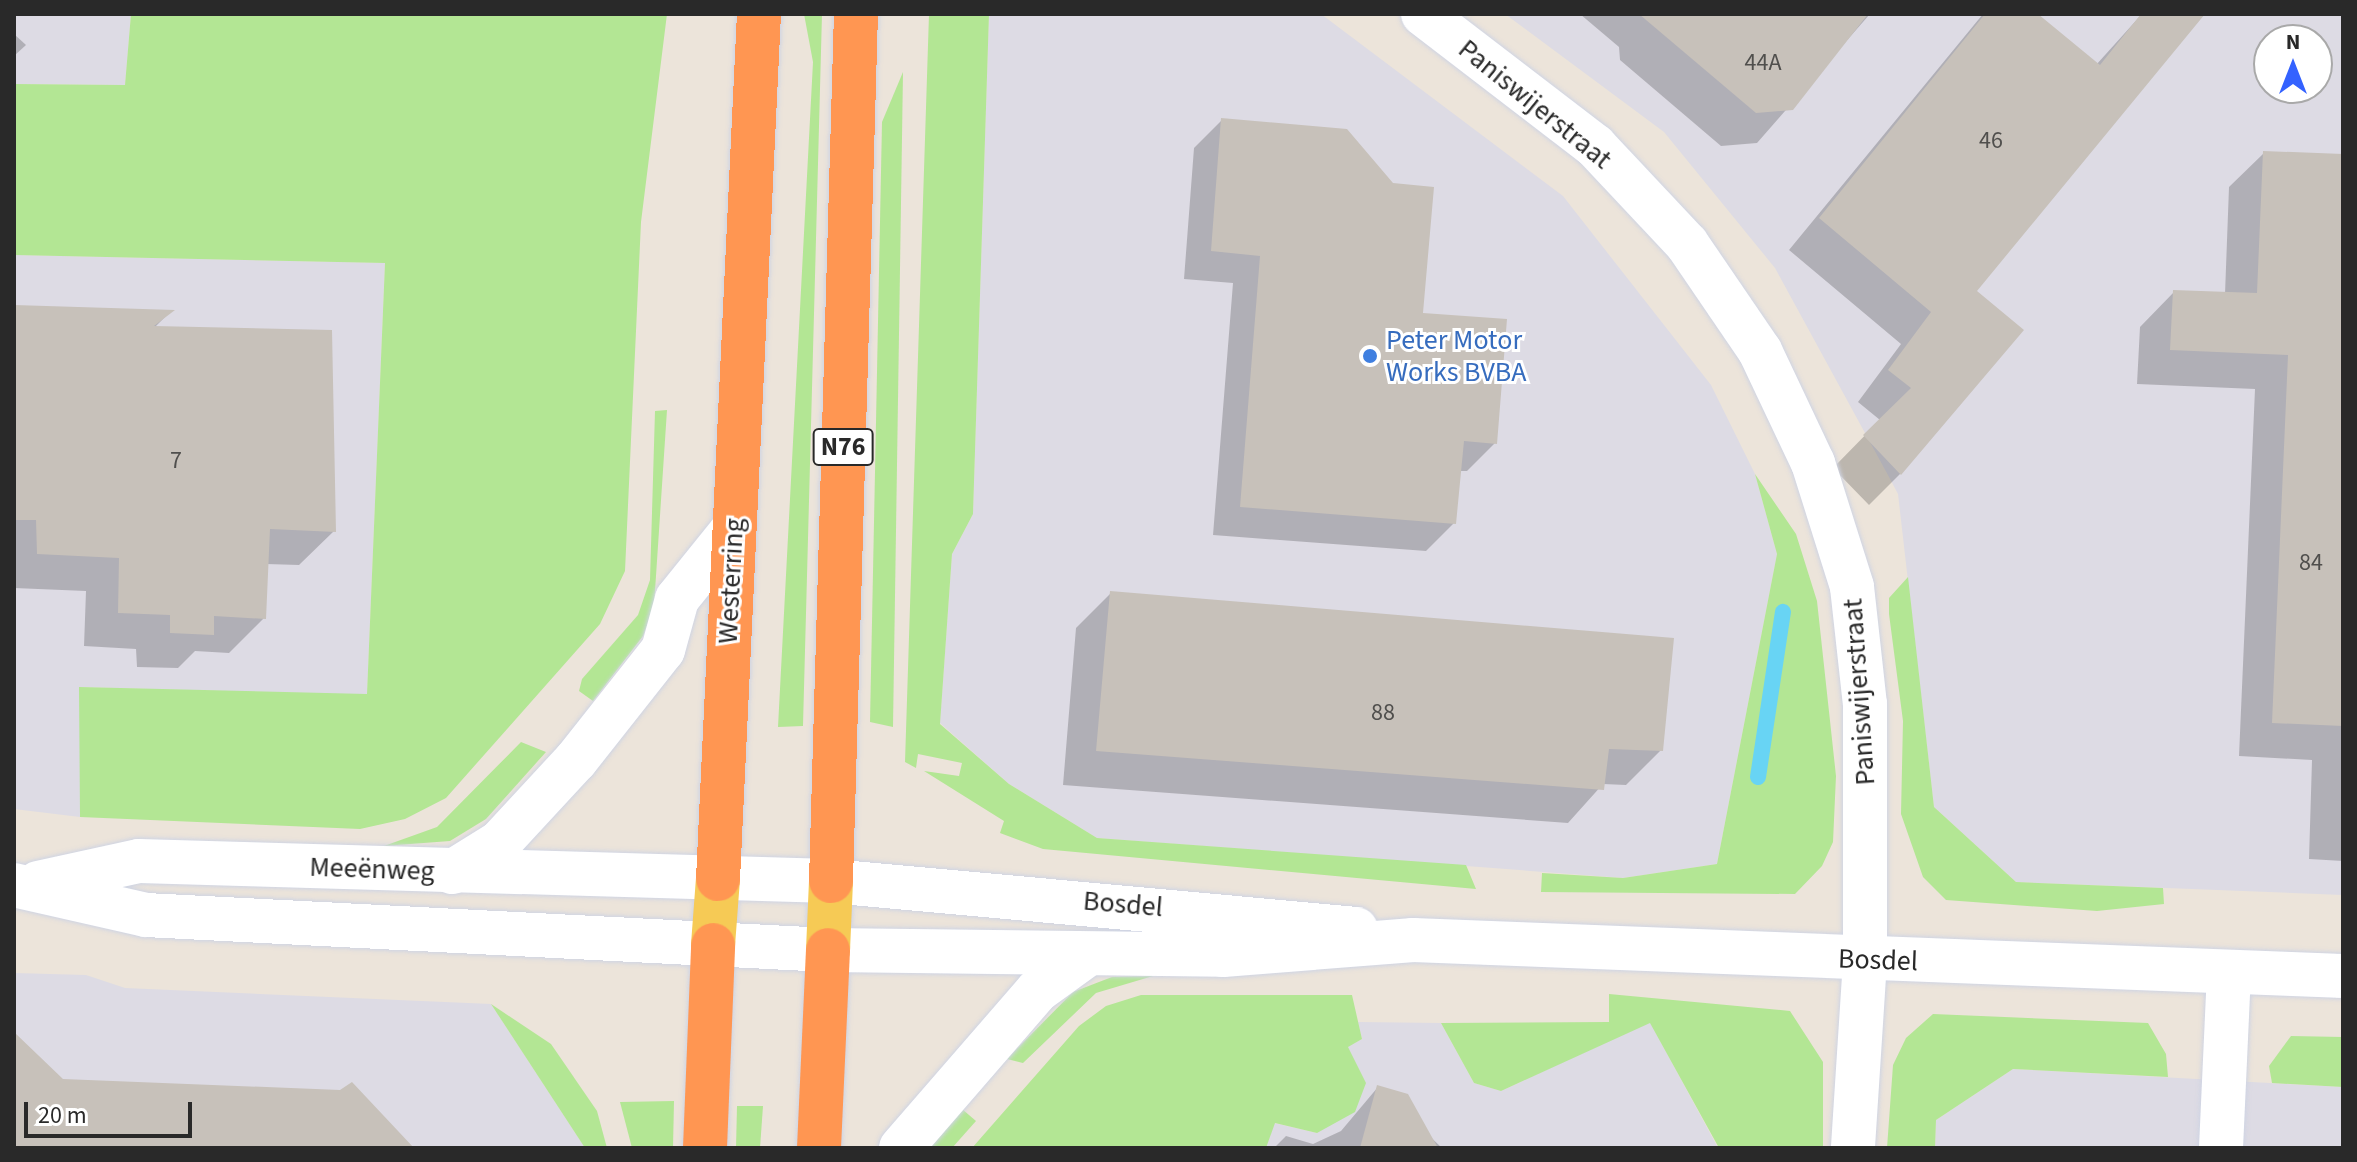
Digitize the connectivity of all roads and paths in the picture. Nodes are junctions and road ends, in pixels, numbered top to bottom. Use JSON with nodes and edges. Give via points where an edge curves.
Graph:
{"nodes":[{"id":1,"x":759,"y":14,"type":"edge"},
{"id":2,"x":856,"y":14,"type":"edge"},
{"id":3,"x":1423,"y":14,"type":"edge"},
{"id":4,"x":734,"y":528,"type":"junction"},
{"id":5,"x":452,"y":872,"type":"junction"},
{"id":6,"x":718,"y":879,"type":"junction"},
{"id":7,"x":831,"y":881,"type":"junction"},
{"id":8,"x":21,"y":885,"type":"edge"},
{"id":9,"x":1413,"y":940,"type":"junction"},
{"id":10,"x":713,"y":945,"type":"junction"},
{"id":11,"x":828,"y":950,"type":"junction"},
{"id":12,"x":1084,"y":957,"type":"junction"},
{"id":13,"x":1865,"y":961,"type":"junction"},
{"id":14,"x":2229,"y":972,"type":"junction"},
{"id":15,"x":2343,"y":976,"type":"edge"},
{"id":16,"x":705,"y":1148,"type":"edge"},
{"id":17,"x":819,"y":1148,"type":"edge"},
{"id":18,"x":901,"y":1148,"type":"edge"},
{"id":19,"x":1853,"y":1148,"type":"edge"},
{"id":20,"x":2221,"y":1148,"type":"edge"}],
"edges":[{"from":1,"to":4,"type":"highway","name":"Westerring"},
{"from":2,"to":7,"type":"highway","number":"N76"},
{"from":3,"to":13,"type":"street","name":"Paniswijerstraat","via":[[1595,146],[1687,244],[1760,351],[1813,463],[1852,587],[1865,704]]},
{"from":4,"to":5,"type":"street","via":[[677,599],[663,650],[576,760],[500,842]]},
{"from":4,"to":6,"type":"highway","name":"Westerring"},
{"from":5,"to":6,"type":"street","name":"Meeënweg"},
{"from":5,"to":8,"type":"street","name":"Meeënweg","via":[[139,861]]},
{"from":6,"to":7,"type":"street","name":"Meeënweg"},
{"from":6,"to":10,"type":"main road","name":"Westerring"},
{"from":7,"to":9,"type":"street","name":"Bosdel","via":[[1314,920]]},
{"from":7,"to":11,"type":"main road","number":"N76"},
{"from":8,"to":10,"type":"street","name":"Meeënweg","via":[[146,915]]},
{"from":9,"to":12,"type":"street","name":"Bosdel"},
{"from":9,"to":13,"type":"street","name":"Bosdel"},
{"from":10,"to":11,"type":"street","name":"Meeënweg"},
{"from":10,"to":16,"type":"highway","name":"Westerring"},
{"from":11,"to":12,"type":"street","name":"Bosdel"},
{"from":11,"to":17,"type":"highway","number":"N76"},
{"from":12,"to":18,"type":"street","via":[[1037,991]]},
{"from":13,"to":14,"type":"street","name":"Bosdel"},
{"from":13,"to":19,"type":"street","name":"Paniswijerstraat"},
{"from":14,"to":15,"type":"street","name":"Bosdel"},
{"from":14,"to":20,"type":"street"}]}
